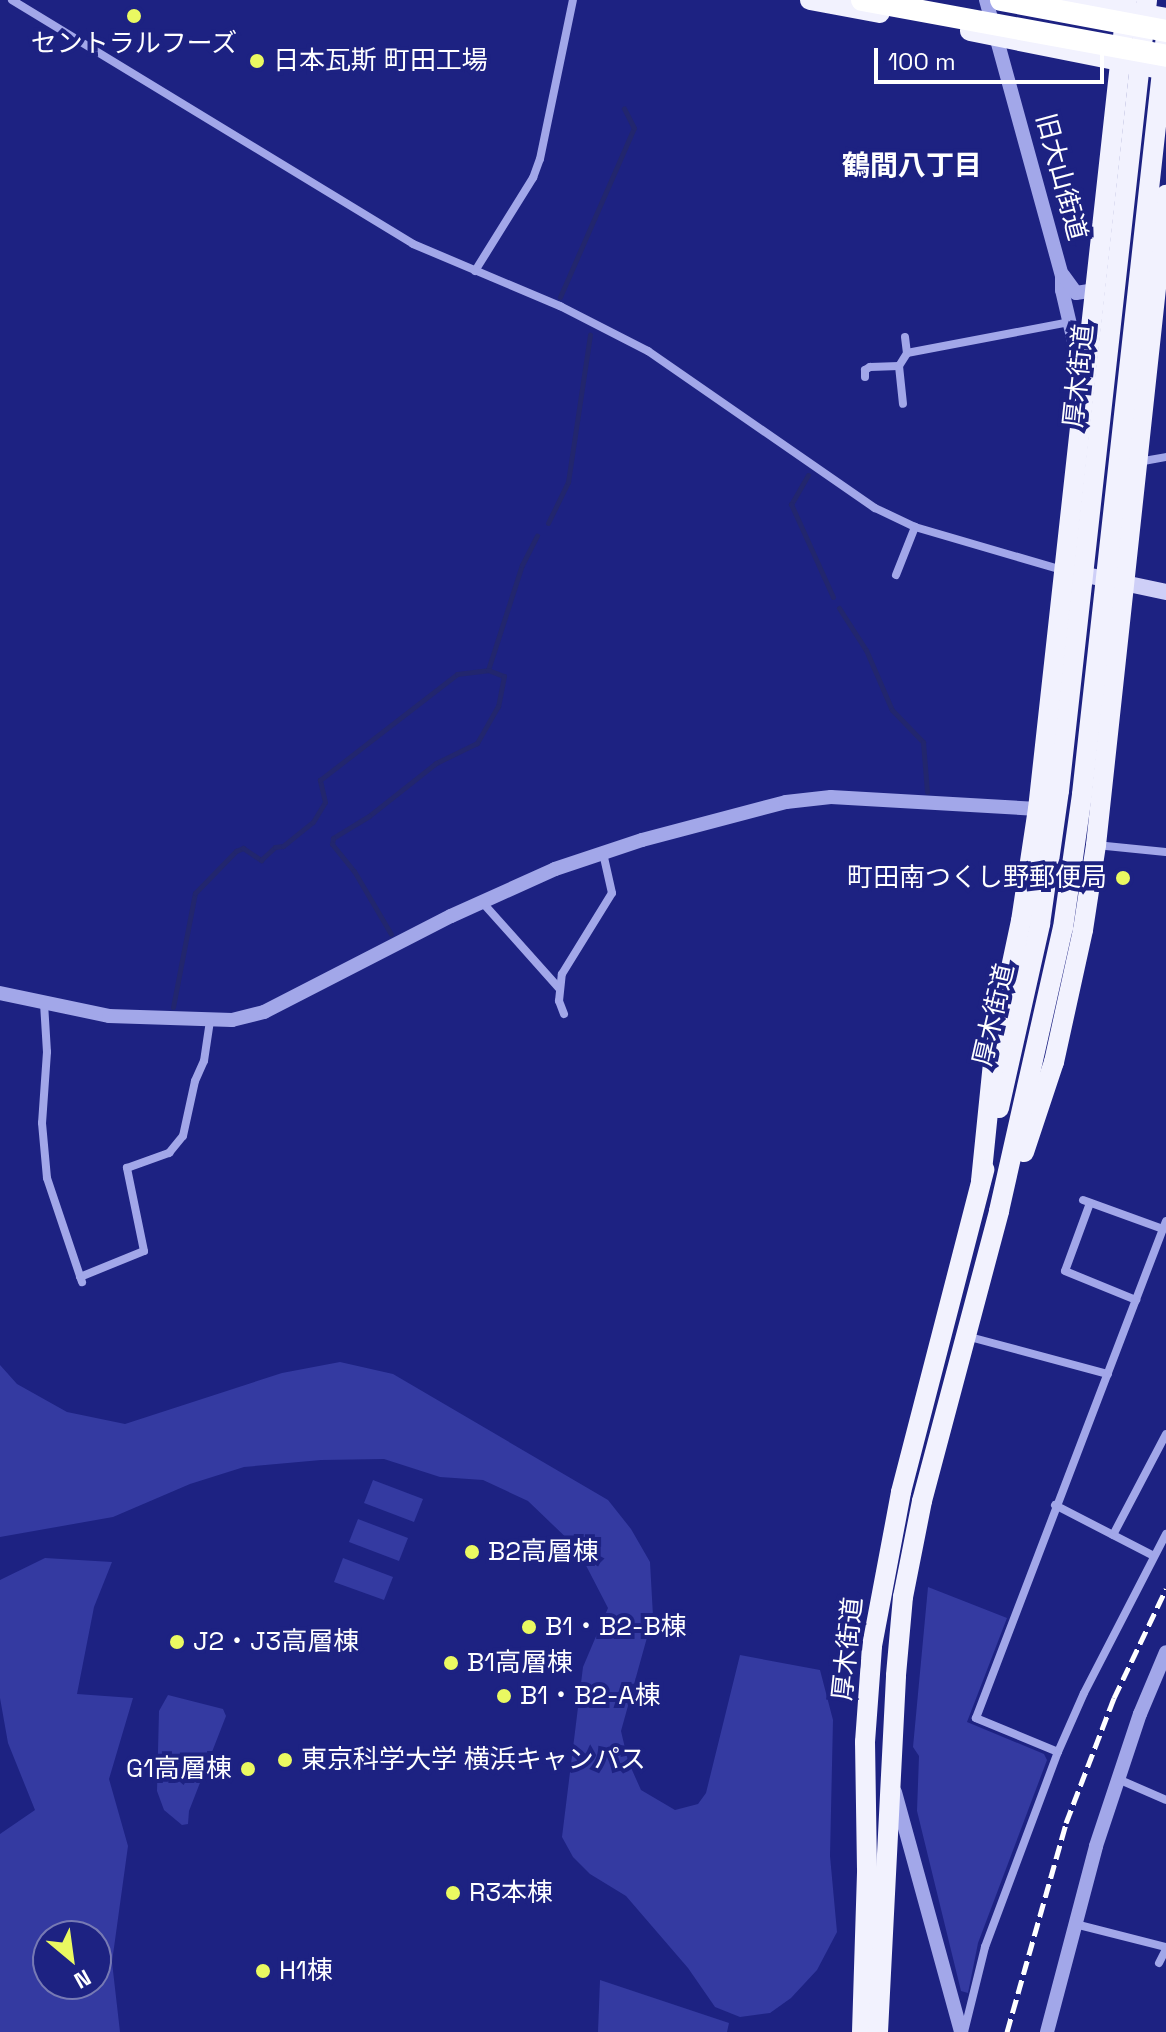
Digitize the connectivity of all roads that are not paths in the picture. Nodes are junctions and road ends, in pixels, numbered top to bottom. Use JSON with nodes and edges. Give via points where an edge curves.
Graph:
{"nodes":[{"id":1,"x":12,"y":0,"type":"edge"},
{"id":2,"x":573,"y":0,"type":"edge"},
{"id":3,"x":810,"y":0,"type":"edge"},
{"id":4,"x":862,"y":0,"type":"edge"},
{"id":5,"x":986,"y":0,"type":"edge"},
{"id":6,"x":1001,"y":0,"type":"edge"},
{"id":7,"x":1065,"y":0,"type":"edge"},
{"id":8,"x":1147,"y":0,"type":"edge"},
{"id":9,"x":1127,"y":6,"type":"edge"},
{"id":10,"x":1166,"y":18,"type":"edge"},
{"id":11,"x":1166,"y":33,"type":"edge"},
{"id":12,"x":997,"y":36,"type":"junction"},
{"id":13,"x":1166,"y":56,"type":"edge"},
{"id":14,"x":1121,"y":61,"type":"junction"},
{"id":15,"x":1166,"y":70,"type":"edge"},
{"id":16,"x":1113,"y":135,"type":"junction"},
{"id":17,"x":1166,"y":136,"type":"edge"},
{"id":18,"x":1166,"y":195,"type":"edge"},
{"id":19,"x":475,"y":271,"type":"junction"},
{"id":20,"x":1062,"y":275,"type":"junction"},
{"id":21,"x":1096,"y":290,"type":"junction"},
{"id":22,"x":1069,"y":322,"type":"junction"},
{"id":23,"x":905,"y":337,"type":"dead end"},
{"id":24,"x":907,"y":353,"type":"junction"},
{"id":25,"x":899,"y":366,"type":"junction"},
{"id":26,"x":1088,"y":372,"type":"junction"},
{"id":27,"x":865,"y":377,"type":"dead end"},
{"id":28,"x":903,"y":404,"type":"dead end"},
{"id":29,"x":1166,"y":457,"type":"edge"},
{"id":30,"x":1137,"y":462,"type":"junction"},
{"id":31,"x":915,"y":527,"type":"junction"},
{"id":32,"x":1066,"y":571,"type":"junction"},
{"id":33,"x":896,"y":575,"type":"dead end"},
{"id":34,"x":1124,"y":584,"type":"junction"},
{"id":35,"x":1166,"y":592,"type":"edge"},
{"id":36,"x":1102,"y":795,"type":"junction"},
{"id":37,"x":1038,"y":809,"type":"junction"},
{"id":38,"x":1096,"y":845,"type":"junction"},
{"id":39,"x":1166,"y":852,"type":"edge"},
{"id":40,"x":603,"y":853,"type":"junction"},
{"id":41,"x":481,"y":902,"type":"junction"},
{"id":42,"x":559,"y":988,"type":"junction"},
{"id":43,"x":0,"y":993,"type":"edge"},
{"id":44,"x":44,"y":1003,"type":"junction"},
{"id":45,"x":564,"y":1014,"type":"dead end"},
{"id":46,"x":210,"y":1021,"type":"junction"},
{"id":47,"x":981,"y":1181,"type":"junction"},
{"id":48,"x":999,"y":1211,"type":"junction"},
{"id":49,"x":1164,"y":1225,"type":"edge"},
{"id":50,"x":1136,"y":1300,"type":"junction"},
{"id":51,"x":965,"y":1336,"type":"junction"},
{"id":52,"x":1108,"y":1374,"type":"junction"},
{"id":53,"x":1166,"y":1434,"type":"edge"},
{"id":54,"x":1055,"y":1505,"type":"junction"},
{"id":55,"x":1166,"y":1534,"type":"edge"},
{"id":56,"x":1113,"y":1535,"type":"junction"},
{"id":57,"x":1154,"y":1556,"type":"junction"},
{"id":58,"x":1166,"y":1652,"type":"edge"},
{"id":59,"x":1058,"y":1752,"type":"junction"},
{"id":60,"x":1118,"y":1779,"type":"junction"},
{"id":61,"x":891,"y":1781,"type":"junction"},
{"id":62,"x":1166,"y":1800,"type":"edge"},
{"id":63,"x":1075,"y":1924,"type":"junction"},
{"id":64,"x":1166,"y":1948,"type":"edge"},
{"id":65,"x":1159,"y":1963,"type":"dead end"},
{"id":66,"x":871,"y":2009,"type":"junction"},
{"id":67,"x":862,"y":2032,"type":"edge"},
{"id":68,"x":878,"y":2032,"type":"edge"},
{"id":69,"x":963,"y":2032,"type":"edge"},
{"id":70,"x":1047,"y":2032,"type":"edge"}],
"edges":[{"from":1,"to":19,"type":"street","via":[[413,244]]},
{"from":2,"to":19,"type":"street","via":[[540,159]]},
{"from":3,"to":12,"type":"highway"},
{"from":4,"to":13,"type":"highway","bridge":true},
{"from":5,"to":12,"type":"street","name":"旧大山街道"},
{"from":6,"to":11,"type":"highway","bridge":true},
{"from":7,"to":9,"type":"highway"},
{"from":8,"to":47,"type":"highway","name":"厚木街道","bridge":true,"via":[[1059,791],[1040,924]]},
{"from":9,"to":10,"type":"highway"},
{"from":9,"to":14,"type":"highway"},
{"from":11,"to":48,"type":"highway","name":"厚木街道","bridge":true,"via":[[1082,794],[1063,928]]},
{"from":12,"to":14,"type":"highway"},
{"from":12,"to":20,"type":"street","name":"旧大山街道"},
{"from":14,"to":15,"type":"highway"},
{"from":14,"to":16,"type":"highway"},
{"from":16,"to":17,"type":"highway","via":[[1126,126]]},
{"from":16,"to":21,"type":"highway"},
{"from":18,"to":30,"type":"highway"},
{"from":19,"to":31,"type":"street","via":[[648,351],[836,483]]},
{"from":20,"to":21,"type":"street","via":[[1076,293]]},
{"from":20,"to":22,"type":"street","name":"旧大山街道"},
{"from":21,"to":26,"type":"highway"},
{"from":22,"to":24,"type":"street"},
{"from":22,"to":26,"type":"street","name":"旧大山街道"},
{"from":23,"to":24,"type":"street"},
{"from":24,"to":25,"type":"street"},
{"from":25,"to":27,"type":"street","via":[[870,367]]},
{"from":25,"to":28,"type":"street"},
{"from":26,"to":32,"type":"highway"},
{"from":29,"to":30,"type":"street"},
{"from":30,"to":34,"type":"highway"},
{"from":31,"to":32,"type":"street"},
{"from":31,"to":33,"type":"street"},
{"from":32,"to":34,"type":"main road"},
{"from":32,"to":37,"type":"highway"},
{"from":34,"to":35,"type":"main road"},
{"from":34,"to":36,"type":"highway"},
{"from":36,"to":37,"type":"highway","via":[[1096,804],[1076,812]]},
{"from":36,"to":38,"type":"highway"},
{"from":37,"to":40,"type":"street","via":[[809,798]]},
{"from":37,"to":47,"type":"highway","via":[[995,1043]]},
{"from":38,"to":39,"type":"street"},
{"from":38,"to":48,"type":"highway","via":[[1054,1062]]},
{"from":40,"to":41,"type":"street"},
{"from":40,"to":42,"type":"street","via":[[612,893],[571,957]]},
{"from":41,"to":42,"type":"street"},
{"from":41,"to":46,"type":"street","via":[[264,1012]]},
{"from":42,"to":45,"type":"street"},
{"from":43,"to":44,"type":"street"},
{"from":44,"to":46,"type":"street","via":[[109,1016]]},
{"from":44,"to":46,"type":"street","via":[[42,1123],[47,1178],[81,1280],[144,1251],[127,1168],[169,1153],[183,1136]]},
{"from":47,"to":66,"type":"highway","name":"厚木街道","via":[[901,1492],[872,1646],[865,1742]]},
{"from":48,"to":51,"type":"highway","name":"厚木街道"},
{"from":49,"to":50,"type":"street"},
{"from":49,"to":50,"type":"street","via":[[1086,1201],[1065,1271]]},
{"from":50,"to":52,"type":"street"},
{"from":51,"to":52,"type":"street"},
{"from":51,"to":61,"type":"highway","name":"厚木街道","via":[[903,1597]]},
{"from":52,"to":54,"type":"street"},
{"from":53,"to":56,"type":"street"},
{"from":54,"to":56,"type":"street"},
{"from":54,"to":59,"type":"street","via":[[976,1718]]},
{"from":55,"to":57,"type":"street"},
{"from":56,"to":57,"type":"street"},
{"from":57,"to":59,"type":"street"},
{"from":58,"to":60,"type":"street"},
{"from":59,"to":69,"type":"street","via":[[985,1947]]},
{"from":60,"to":62,"type":"street"},
{"from":60,"to":63,"type":"street"},
{"from":61,"to":66,"type":"highway","name":"厚木街道"},
{"from":61,"to":69,"type":"street"},
{"from":63,"to":64,"type":"street"},
{"from":63,"to":70,"type":"street"},
{"from":64,"to":65,"type":"street"},
{"from":66,"to":67,"type":"highway","name":"厚木街道"},
{"from":66,"to":68,"type":"highway","name":"厚木街道"}]}
